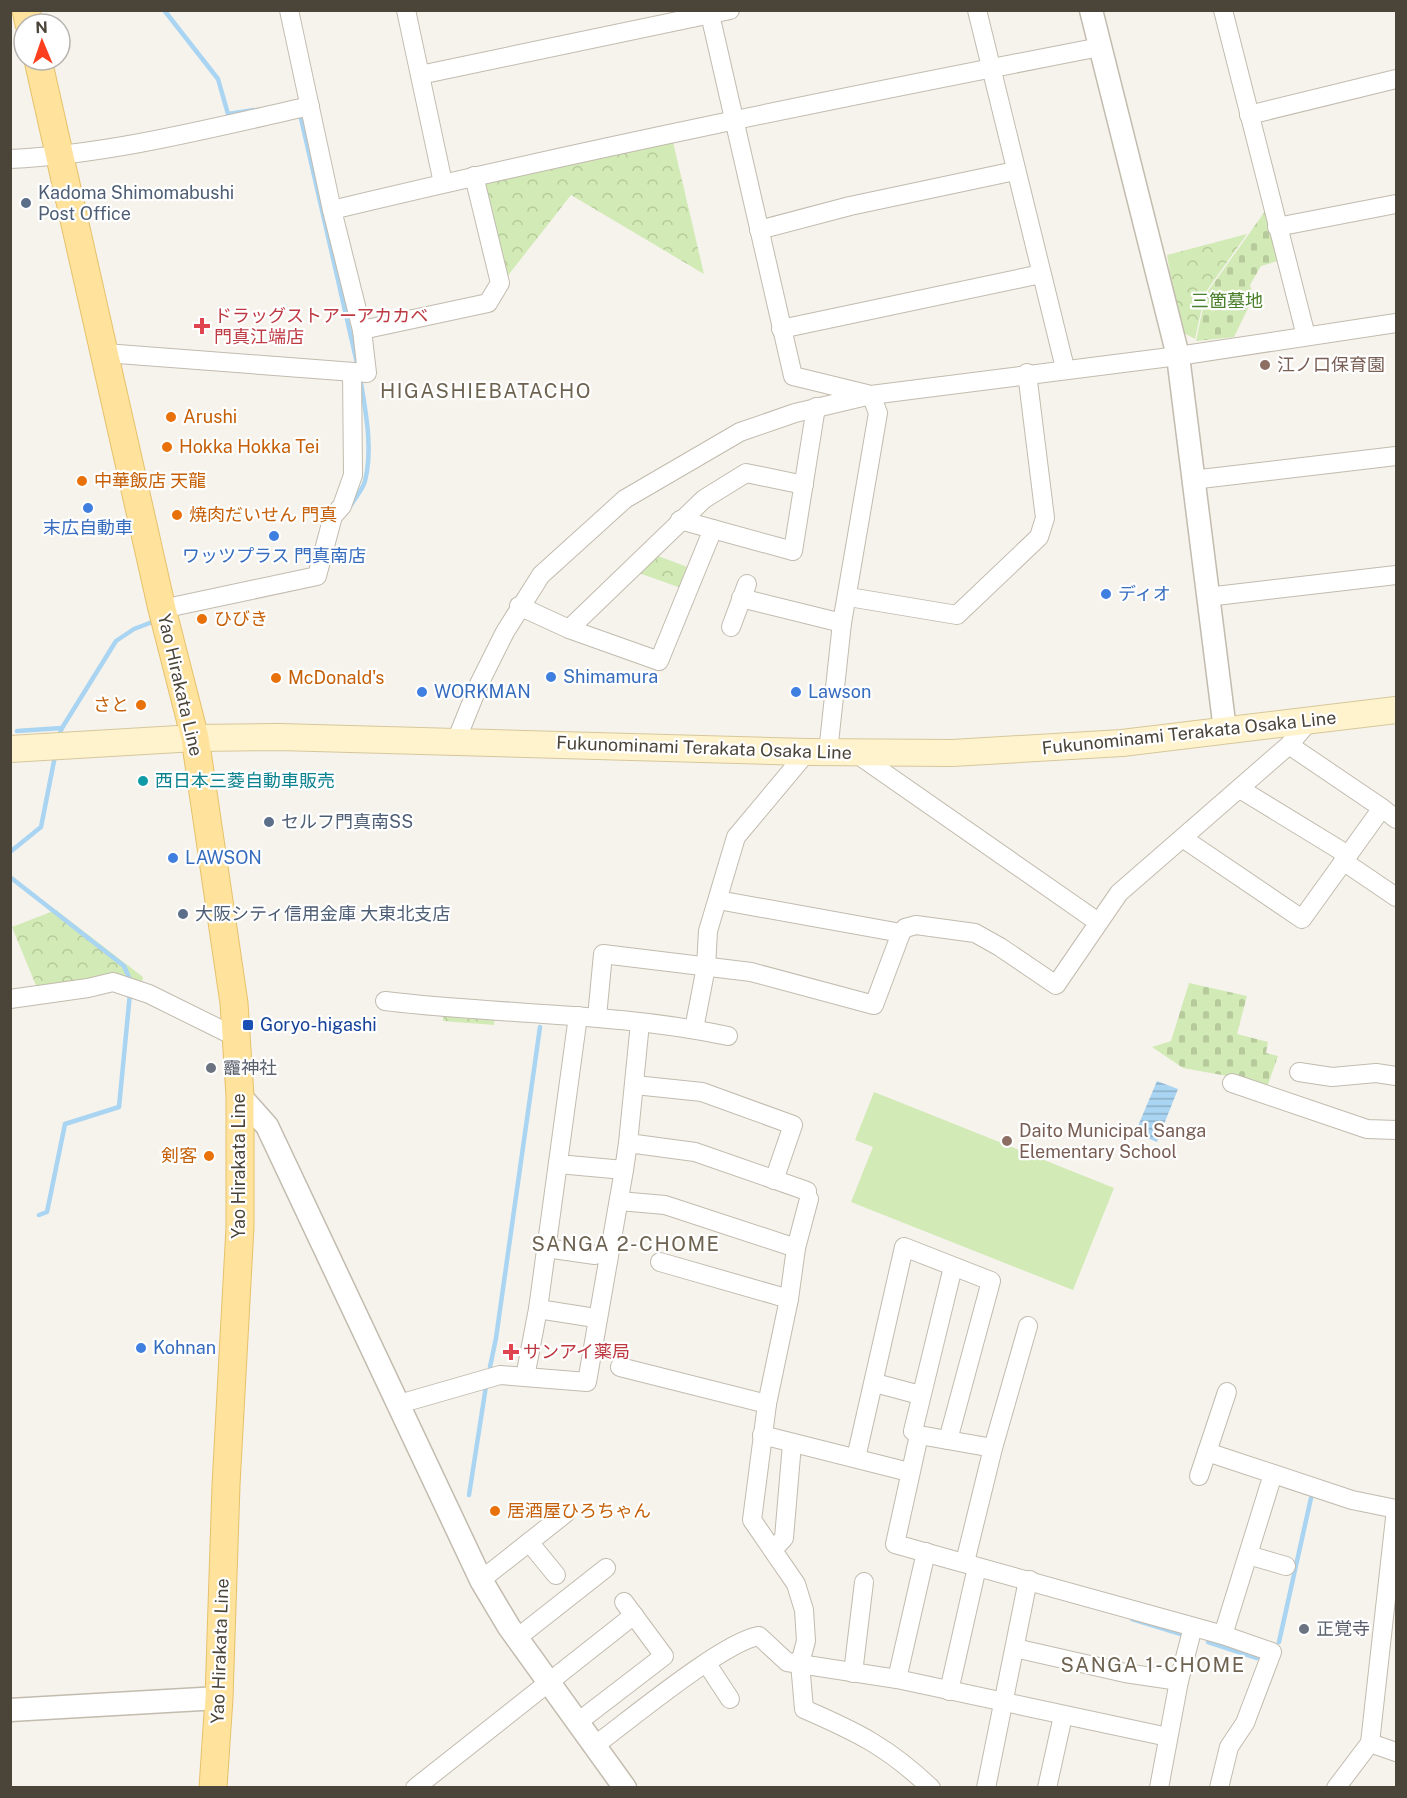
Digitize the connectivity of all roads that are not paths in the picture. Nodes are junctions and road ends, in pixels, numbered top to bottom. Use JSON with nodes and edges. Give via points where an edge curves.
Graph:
{"nodes":[{"id":1,"x":289,"y":10,"type":"edge"},
{"id":2,"x":406,"y":10,"type":"edge"},
{"id":3,"x":730,"y":10,"type":"edge"},
{"id":4,"x":977,"y":10,"type":"edge"},
{"id":5,"x":1223,"y":10,"type":"edge"},
{"id":6,"x":1094,"y":11,"type":"edge"},
{"id":7,"x":710,"y":13,"type":"edge"},
{"id":8,"x":1100,"y":47,"type":"junction"},
{"id":9,"x":990,"y":68,"type":"junction"},
{"id":10,"x":41,"y":72,"type":"edge"},
{"id":11,"x":420,"y":75,"type":"junction"},
{"id":12,"x":1396,"y":79,"type":"edge"},
{"id":13,"x":310,"y":106,"type":"junction"},
{"id":14,"x":1249,"y":115,"type":"junction"},
{"id":15,"x":734,"y":121,"type":"junction"},
{"id":16,"x":60,"y":157,"type":"junction"},
{"id":17,"x":10,"y":159,"type":"edge"},
{"id":18,"x":1015,"y":171,"type":"junction"},
{"id":19,"x":474,"y":176,"type":"junction"},
{"id":20,"x":443,"y":183,"type":"junction"},
{"id":21,"x":1396,"y":204,"type":"edge"},
{"id":22,"x":332,"y":210,"type":"junction"},
{"id":23,"x":1277,"y":227,"type":"junction"},
{"id":24,"x":759,"y":230,"type":"junction"},
{"id":25,"x":1041,"y":274,"type":"junction"},
{"id":26,"x":1396,"y":323,"type":"edge"},
{"id":27,"x":781,"y":329,"type":"junction"},
{"id":28,"x":362,"y":330,"type":"junction"},
{"id":29,"x":1306,"y":336,"type":"junction"},
{"id":30,"x":105,"y":353,"type":"junction"},
{"id":31,"x":1178,"y":356,"type":"junction"},
{"id":32,"x":1065,"y":368,"type":"junction"},
{"id":33,"x":352,"y":372,"type":"junction"},
{"id":34,"x":1027,"y":373,"type":"junction"},
{"id":35,"x":871,"y":395,"type":"junction"},
{"id":36,"x":816,"y":406,"type":"junction"},
{"id":37,"x":1396,"y":456,"type":"edge"},
{"id":38,"x":1192,"y":480,"type":"junction"},
{"id":39,"x":804,"y":485,"type":"junction"},
{"id":40,"x":680,"y":520,"type":"junction"},
{"id":41,"x":713,"y":529,"type":"junction"},
{"id":42,"x":1396,"y":575,"type":"edge"},
{"id":43,"x":849,"y":597,"type":"junction"},
{"id":44,"x":1207,"y":597,"type":"junction"},
{"id":45,"x":519,"y":606,"type":"junction"},
{"id":46,"x":162,"y":609,"type":"junction"},
{"id":47,"x":842,"y":623,"type":"junction"},
{"id":48,"x":731,"y":627,"type":"dead end"},
{"id":49,"x":569,"y":629,"type":"junction"},
{"id":50,"x":1396,"y":710,"type":"edge"},
{"id":51,"x":1310,"y":720,"type":"junction"},
{"id":52,"x":1225,"y":730,"type":"junction"},
{"id":53,"x":195,"y":738,"type":"junction"},
{"id":54,"x":456,"y":741,"type":"junction"},
{"id":55,"x":1289,"y":745,"type":"junction"},
{"id":56,"x":10,"y":749,"type":"edge"},
{"id":57,"x":817,"y":752,"type":"junction"},
{"id":58,"x":854,"y":752,"type":"junction"},
{"id":59,"x":1240,"y":789,"type":"junction"},
{"id":60,"x":1389,"y":814,"type":"edge"},
{"id":61,"x":1184,"y":838,"type":"junction"},
{"id":62,"x":1345,"y":858,"type":"junction"},
{"id":63,"x":1396,"y":897,"type":"edge"},
{"id":64,"x":718,"y":900,"type":"junction"},
{"id":65,"x":1098,"y":922,"type":"junction"},
{"id":66,"x":901,"y":933,"type":"junction"},
{"id":67,"x":706,"y":967,"type":"junction"},
{"id":68,"x":10,"y":999,"type":"edge"},
{"id":69,"x":385,"y":1000,"type":"dead end"},
{"id":70,"x":578,"y":1016,"type":"junction"},
{"id":71,"x":597,"y":1017,"type":"junction"},
{"id":72,"x":640,"y":1023,"type":"junction"},
{"id":73,"x":694,"y":1029,"type":"junction"},
{"id":74,"x":728,"y":1036,"type":"dead end"},
{"id":75,"x":236,"y":1037,"type":"junction"},
{"id":76,"x":1299,"y":1072,"type":"dead end"},
{"id":77,"x":1396,"y":1076,"type":"edge"},
{"id":78,"x":1232,"y":1083,"type":"dead end"},
{"id":79,"x":635,"y":1085,"type":"junction"},
{"id":80,"x":240,"y":1096,"type":"junction"},
{"id":81,"x":1396,"y":1130,"type":"edge"},
{"id":82,"x":628,"y":1143,"type":"junction"},
{"id":83,"x":558,"y":1164,"type":"junction"},
{"id":84,"x":624,"y":1170,"type":"junction"},
{"id":85,"x":774,"y":1180,"type":"junction"},
{"id":86,"x":619,"y":1201,"type":"junction"},
{"id":87,"x":546,"y":1248,"type":"junction"},
{"id":88,"x":796,"y":1248,"type":"junction"},
{"id":89,"x":595,"y":1255,"type":"dead end"},
{"id":90,"x":660,"y":1262,"type":"dead end"},
{"id":91,"x":953,"y":1267,"type":"junction"},
{"id":92,"x":789,"y":1299,"type":"junction"},
{"id":93,"x":538,"y":1309,"type":"junction"},
{"id":94,"x":589,"y":1317,"type":"dead end"},
{"id":95,"x":1028,"y":1326,"type":"dead end"},
{"id":96,"x":620,"y":1367,"type":"dead end"},
{"id":97,"x":525,"y":1377,"type":"junction"},
{"id":98,"x":875,"y":1383,"type":"junction"},
{"id":99,"x":1227,"y":1392,"type":"dead end"},
{"id":100,"x":920,"y":1395,"type":"junction"},
{"id":101,"x":399,"y":1404,"type":"junction"},
{"id":102,"x":767,"y":1404,"type":"junction"},
{"id":103,"x":762,"y":1434,"type":"junction"},
{"id":104,"x":919,"y":1435,"type":"junction"},
{"id":105,"x":948,"y":1440,"type":"junction"},
{"id":106,"x":792,"y":1443,"type":"junction"},
{"id":107,"x":993,"y":1448,"type":"junction"},
{"id":108,"x":1207,"y":1452,"type":"junction"},
{"id":109,"x":856,"y":1458,"type":"junction"},
{"id":110,"x":909,"y":1472,"type":"junction"},
{"id":111,"x":1274,"y":1474,"type":"junction"},
{"id":112,"x":1199,"y":1476,"type":"dead end"},
{"id":113,"x":1396,"y":1509,"type":"edge"},
{"id":114,"x":566,"y":1513,"type":"dead end"},
{"id":115,"x":529,"y":1542,"type":"junction"},
{"id":116,"x":773,"y":1550,"type":"junction"},
{"id":117,"x":1248,"y":1555,"type":"junction"},
{"id":118,"x":924,"y":1557,"type":"junction"},
{"id":119,"x":1286,"y":1566,"type":"dead end"},
{"id":120,"x":606,"y":1568,"type":"dead end"},
{"id":121,"x":970,"y":1569,"type":"junction"},
{"id":122,"x":556,"y":1575,"type":"dead end"},
{"id":123,"x":482,"y":1580,"type":"junction"},
{"id":124,"x":864,"y":1582,"type":"dead end"},
{"id":125,"x":1028,"y":1585,"type":"junction"},
{"id":126,"x":1193,"y":1627,"type":"junction"},
{"id":127,"x":1223,"y":1635,"type":"junction"},
{"id":128,"x":517,"y":1638,"type":"junction"},
{"id":129,"x":1015,"y":1648,"type":"junction"},
{"id":130,"x":800,"y":1663,"type":"junction"},
{"id":131,"x":707,"y":1664,"type":"junction"},
{"id":132,"x":853,"y":1673,"type":"junction"},
{"id":133,"x":897,"y":1679,"type":"junction"},
{"id":134,"x":548,"y":1681,"type":"junction"},
{"id":135,"x":1179,"y":1682,"type":"junction"},
{"id":136,"x":949,"y":1691,"type":"junction"},
{"id":137,"x":219,"y":1698,"type":"junction"},
{"id":138,"x":730,"y":1700,"type":"dead end"},
{"id":139,"x":1001,"y":1702,"type":"junction"},
{"id":140,"x":10,"y":1710,"type":"edge"},
{"id":141,"x":1063,"y":1716,"type":"junction"},
{"id":142,"x":578,"y":1722,"type":"junction"},
{"id":143,"x":1168,"y":1737,"type":"junction"},
{"id":144,"x":1370,"y":1743,"type":"junction"},
{"id":145,"x":594,"y":1746,"type":"junction"},
{"id":146,"x":1396,"y":1752,"type":"edge"},
{"id":147,"x":213,"y":1788,"type":"edge"},
{"id":148,"x":415,"y":1788,"type":"edge"},
{"id":149,"x":625,"y":1788,"type":"edge"},
{"id":150,"x":931,"y":1788,"type":"edge"},
{"id":151,"x":986,"y":1788,"type":"edge"},
{"id":152,"x":1047,"y":1788,"type":"edge"},
{"id":153,"x":1160,"y":1788,"type":"edge"},
{"id":154,"x":1219,"y":1788,"type":"edge"},
{"id":155,"x":1336,"y":1788,"type":"edge"}],
"edges":[{"from":1,"to":13,"type":"street"},
{"from":2,"to":11,"type":"street"},
{"from":3,"to":7,"type":"street"},
{"from":4,"to":9,"type":"street"},
{"from":5,"to":14,"type":"street"},
{"from":6,"to":8,"type":"street"},
{"from":7,"to":11,"type":"street"},
{"from":7,"to":15,"type":"street"},
{"from":8,"to":9,"type":"street"},
{"from":8,"to":31,"type":"street"},
{"from":9,"to":15,"type":"street"},
{"from":9,"to":18,"type":"street"},
{"from":10,"to":16,"type":"main road","name":"Yao Hirakata Line"},
{"from":11,"to":20,"type":"street"},
{"from":12,"to":14,"type":"street"},
{"from":13,"to":16,"type":"street"},
{"from":13,"to":22,"type":"street"},
{"from":14,"to":23,"type":"street"},
{"from":15,"to":19,"type":"street"},
{"from":15,"to":24,"type":"street"},
{"from":16,"to":17,"type":"street"},
{"from":16,"to":30,"type":"main road","name":"Yao Hirakata Line"},
{"from":18,"to":24,"type":"street"},
{"from":18,"to":25,"type":"street"},
{"from":19,"to":20,"type":"street"},
{"from":19,"to":28,"type":"street","via":[[500,283],[488,303]]},
{"from":20,"to":22,"type":"street"},
{"from":21,"to":23,"type":"street"},
{"from":22,"to":28,"type":"street"},
{"from":23,"to":29,"type":"street"},
{"from":24,"to":27,"type":"street"},
{"from":25,"to":27,"type":"street"},
{"from":25,"to":32,"type":"street"},
{"from":26,"to":29,"type":"street"},
{"from":27,"to":35,"type":"street","via":[[793,376]]},
{"from":28,"to":33,"type":"street","via":[[368,373]]},
{"from":29,"to":31,"type":"street"},
{"from":30,"to":33,"type":"street"},
{"from":30,"to":46,"type":"main road","name":"Yao Hirakata Line"},
{"from":31,"to":32,"type":"street"},
{"from":31,"to":38,"type":"street"},
{"from":32,"to":34,"type":"street"},
{"from":33,"to":46,"type":"street","via":[[353,475],[342,506],[333,516],[317,576]]},
{"from":34,"to":35,"type":"street"},
{"from":34,"to":43,"type":"street","via":[[1045,518],[1039,537],[957,615]]},
{"from":35,"to":36,"type":"street"},
{"from":35,"to":43,"type":"street","via":[[878,413]]},
{"from":36,"to":39,"type":"street"},
{"from":36,"to":45,"type":"street","via":[[740,432],[625,499],[541,575]]},
{"from":37,"to":38,"type":"street"},
{"from":38,"to":44,"type":"street"},
{"from":39,"to":40,"type":"street","via":[[746,473],[704,499]]},
{"from":39,"to":41,"type":"street","via":[[793,551]]},
{"from":40,"to":41,"type":"street"},
{"from":40,"to":49,"type":"street"},
{"from":41,"to":49,"type":"street","via":[[659,661]]},
{"from":42,"to":44,"type":"street"},
{"from":43,"to":47,"type":"street"},
{"from":44,"to":52,"type":"street"},
{"from":45,"to":49,"type":"street"},
{"from":45,"to":54,"type":"street","via":[[479,684]]},
{"from":46,"to":53,"type":"main road","name":"Yao Hirakata Line"},
{"from":47,"to":48,"type":"street","via":[[744,591]]},
{"from":47,"to":57,"type":"street"},
{"from":50,"to":51,"type":"main road","name":"Fukunominami Terakata Osaka Line"},
{"from":51,"to":52,"type":"main road","name":"Fukunominami Terakata Osaka Line"},
{"from":51,"to":55,"type":"street"},
{"from":52,"to":58,"type":"main road","name":"Fukunominami Terakata Osaka Line","via":[[1035,750]]},
{"from":53,"to":54,"type":"main road","name":"Fukunominami Terakata Osaka Line"},
{"from":53,"to":56,"type":"main road","name":"Fukunominami Terakata Osaka Line"},
{"from":53,"to":75,"type":"main road","name":"Yao Hirakata Line","via":[[224,924]]},
{"from":54,"to":57,"type":"main road","name":"Fukunominami Terakata Osaka Line"},
{"from":55,"to":59,"type":"street"},
{"from":55,"to":60,"type":"street"},
{"from":57,"to":58,"type":"main road","name":"Fukunominami Terakata Osaka Line"},
{"from":57,"to":64,"type":"street","via":[[736,837]]},
{"from":58,"to":65,"type":"street"},
{"from":59,"to":61,"type":"street"},
{"from":59,"to":62,"type":"street"},
{"from":60,"to":62,"type":"street"},
{"from":61,"to":62,"type":"street","via":[[1302,919]]},
{"from":61,"to":65,"type":"street","via":[[1119,893]]},
{"from":62,"to":63,"type":"street"},
{"from":64,"to":66,"type":"street"},
{"from":64,"to":67,"type":"street","via":[[708,931]]},
{"from":65,"to":66,"type":"street","via":[[1056,985],[975,933],[916,925]]},
{"from":66,"to":67,"type":"street","via":[[874,1005],[751,972]]},
{"from":67,"to":71,"type":"street","via":[[603,954]]},
{"from":67,"to":73,"type":"street"},
{"from":68,"to":75,"type":"street","via":[[113,982],[149,994]]},
{"from":69,"to":70,"type":"street"},
{"from":70,"to":71,"type":"street"},
{"from":70,"to":83,"type":"street"},
{"from":71,"to":72,"type":"street"},
{"from":72,"to":73,"type":"street"},
{"from":72,"to":79,"type":"street"},
{"from":73,"to":74,"type":"street"},
{"from":75,"to":80,"type":"main road","name":"Yao Hirakata Line"},
{"from":76,"to":77,"type":"street","via":[[1332,1077],[1376,1073]]},
{"from":78,"to":81,"type":"street","via":[[1367,1129]]},
{"from":79,"to":82,"type":"street"},
{"from":79,"to":85,"type":"street","via":[[702,1092],[793,1125]]},
{"from":80,"to":101,"type":"street","via":[[267,1126]]},
{"from":80,"to":137,"type":"main road","name":"Yao Hirakata Line","via":[[240,1227]]},
{"from":82,"to":84,"type":"street"},
{"from":82,"to":85,"type":"street","via":[[694,1152]]},
{"from":83,"to":84,"type":"street"},
{"from":83,"to":87,"type":"street"},
{"from":84,"to":86,"type":"street"},
{"from":85,"to":88,"type":"street","via":[[808,1195]]},
{"from":86,"to":88,"type":"street","via":[[665,1205]]},
{"from":86,"to":97,"type":"street","via":[[588,1382]]},
{"from":87,"to":89,"type":"street"},
{"from":87,"to":93,"type":"street"},
{"from":88,"to":92,"type":"street"},
{"from":90,"to":92,"type":"street","via":[[679,1261]]},
{"from":91,"to":98,"type":"street","via":[[904,1247]]},
{"from":91,"to":100,"type":"street"},
{"from":91,"to":105,"type":"street","via":[[991,1281]]},
{"from":92,"to":102,"type":"street"},
{"from":93,"to":94,"type":"street"},
{"from":93,"to":97,"type":"street"},
{"from":95,"to":107,"type":"street"},
{"from":96,"to":102,"type":"street","via":[[655,1368],[734,1389]]},
{"from":97,"to":101,"type":"street","via":[[500,1375]]},
{"from":98,"to":100,"type":"street"},
{"from":98,"to":109,"type":"street"},
{"from":99,"to":108,"type":"street"},
{"from":100,"to":104,"type":"street","via":[[913,1431]]},
{"from":101,"to":123,"type":"street"},
{"from":102,"to":103,"type":"street"},
{"from":103,"to":106,"type":"street"},
{"from":103,"to":116,"type":"street","via":[[752,1520]]},
{"from":104,"to":105,"type":"street"},
{"from":104,"to":110,"type":"street"},
{"from":105,"to":107,"type":"street"},
{"from":106,"to":109,"type":"street"},
{"from":106,"to":116,"type":"street","via":[[784,1538]]},
{"from":107,"to":121,"type":"street"},
{"from":108,"to":111,"type":"street"},
{"from":108,"to":112,"type":"street"},
{"from":109,"to":110,"type":"street"},
{"from":110,"to":118,"type":"street","via":[[895,1544]]},
{"from":111,"to":113,"type":"street","via":[[1352,1500]]},
{"from":111,"to":117,"type":"street"},
{"from":113,"to":144,"type":"street"},
{"from":114,"to":115,"type":"street"},
{"from":115,"to":122,"type":"street"},
{"from":115,"to":123,"type":"street"},
{"from":116,"to":130,"type":"street","via":[[796,1584],[804,1610],[806,1641]]},
{"from":117,"to":119,"type":"street"},
{"from":117,"to":127,"type":"street"},
{"from":118,"to":121,"type":"street"},
{"from":118,"to":133,"type":"street"},
{"from":120,"to":128,"type":"street"},
{"from":121,"to":125,"type":"street"},
{"from":121,"to":136,"type":"street"},
{"from":123,"to":128,"type":"street"},
{"from":124,"to":132,"type":"street"},
{"from":125,"to":126,"type":"street"},
{"from":125,"to":129,"type":"street"},
{"from":126,"to":127,"type":"street"},
{"from":126,"to":135,"type":"street"},
{"from":127,"to":154,"type":"street","via":[[1272,1652],[1245,1723],[1229,1747]]},
{"from":128,"to":134,"type":"street"},
{"from":129,"to":135,"type":"street"},
{"from":129,"to":139,"type":"street"},
{"from":130,"to":131,"type":"street","via":[[788,1662],[759,1636],[747,1638]]},
{"from":130,"to":132,"type":"street"},
{"from":130,"to":150,"type":"street","via":[[804,1709],[862,1734],[906,1763]]},
{"from":131,"to":138,"type":"street"},
{"from":131,"to":145,"type":"street"},
{"from":132,"to":133,"type":"street"},
{"from":133,"to":136,"type":"street"},
{"from":134,"to":142,"type":"street"},
{"from":134,"to":142,"type":"street","via":[[629,1608],[664,1656]]},
{"from":134,"to":148,"type":"street"},
{"from":135,"to":143,"type":"street"},
{"from":136,"to":139,"type":"street"},
{"from":137,"to":140,"type":"street"},
{"from":137,"to":147,"type":"main road","name":"Yao Hirakata Line"},
{"from":139,"to":141,"type":"street"},
{"from":139,"to":151,"type":"street"},
{"from":141,"to":143,"type":"street"},
{"from":141,"to":152,"type":"street"},
{"from":142,"to":145,"type":"street"},
{"from":143,"to":153,"type":"street"},
{"from":144,"to":146,"type":"street"},
{"from":144,"to":155,"type":"street"},
{"from":145,"to":149,"type":"street"}]}
